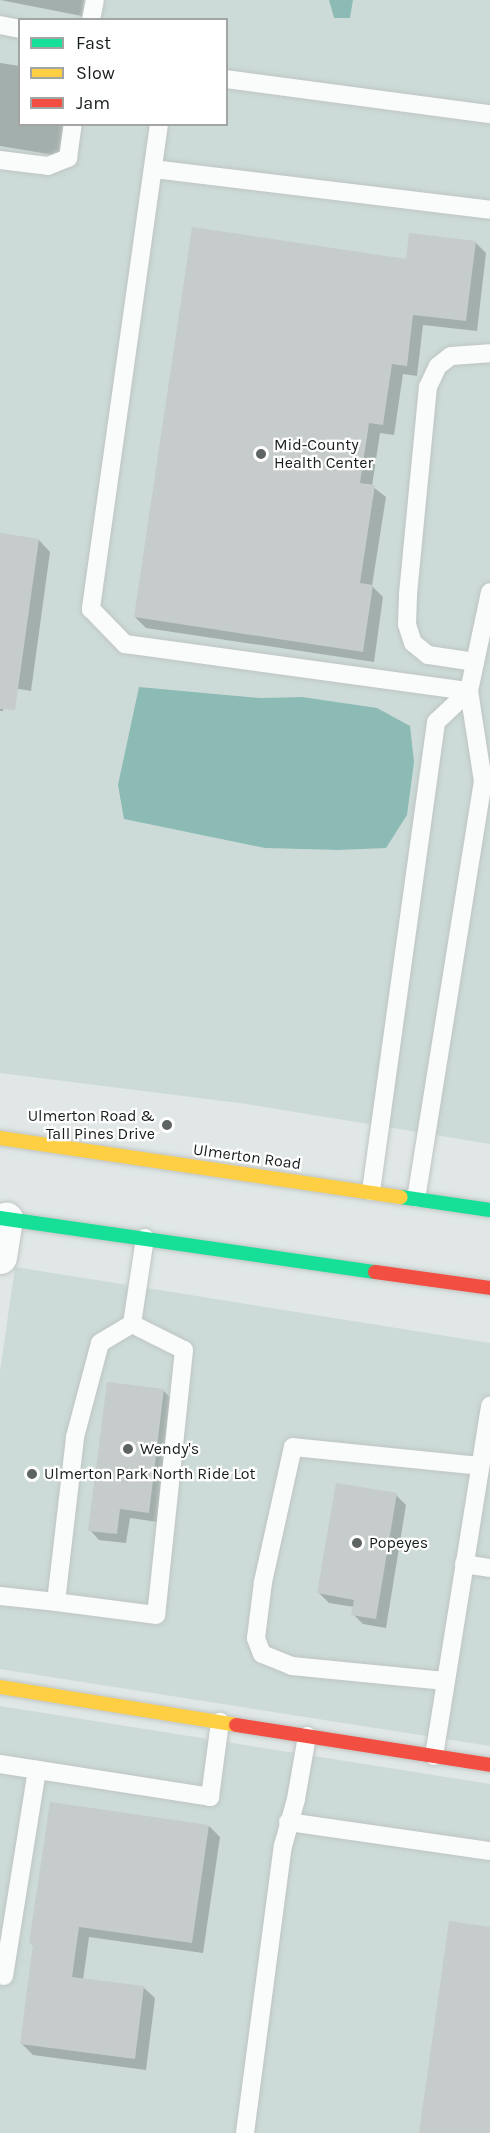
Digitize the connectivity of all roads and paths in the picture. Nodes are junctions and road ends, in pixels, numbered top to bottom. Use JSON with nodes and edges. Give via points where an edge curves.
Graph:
{"nodes":[{"id":1,"x":94,"y":0,"type":"edge"},
{"id":2,"x":91,"y":18,"type":"edge"},
{"id":3,"x":0,"y":25,"type":"edge"},
{"id":4,"x":18,"y":29,"type":"edge"},
{"id":5,"x":228,"y":79,"type":"edge"},
{"id":6,"x":490,"y":114,"type":"edge"},
{"id":7,"x":73,"y":126,"type":"edge"},
{"id":8,"x":159,"y":126,"type":"edge"},
{"id":9,"x":0,"y":160,"type":"edge"},
{"id":10,"x":153,"y":169,"type":"junction"},
{"id":11,"x":490,"y":210,"type":"edge"},
{"id":12,"x":490,"y":353,"type":"edge"},
{"id":13,"x":490,"y":591,"type":"edge"},
{"id":14,"x":475,"y":662,"type":"junction"},
{"id":15,"x":469,"y":691,"type":"junction"},
{"id":16,"x":0,"y":1138,"type":"edge"},
{"id":17,"x":371,"y":1191,"type":"junction"},
{"id":18,"x":416,"y":1198,"type":"junction"},
{"id":19,"x":490,"y":1210,"type":"edge"},
{"id":20,"x":3,"y":1218,"type":"edge"},
{"id":21,"x":145,"y":1238,"type":"junction"},
{"id":22,"x":0,"y":1257,"type":"edge"},
{"id":23,"x":490,"y":1288,"type":"edge"},
{"id":24,"x":132,"y":1324,"type":"junction"},
{"id":25,"x":490,"y":1405,"type":"edge"},
{"id":26,"x":488,"y":1431,"type":"edge"},
{"id":27,"x":480,"y":1466,"type":"junction"},
{"id":28,"x":464,"y":1564,"type":"junction"},
{"id":29,"x":490,"y":1568,"type":"edge"},
{"id":30,"x":0,"y":1596,"type":"edge"},
{"id":31,"x":56,"y":1602,"type":"junction"},
{"id":32,"x":446,"y":1681,"type":"junction"},
{"id":33,"x":0,"y":1688,"type":"edge"},
{"id":34,"x":220,"y":1722,"type":"junction"},
{"id":35,"x":307,"y":1736,"type":"junction"},
{"id":36,"x":434,"y":1756,"type":"junction"},
{"id":37,"x":0,"y":1764,"type":"edge"},
{"id":38,"x":490,"y":1765,"type":"edge"},
{"id":39,"x":37,"y":1770,"type":"junction"},
{"id":40,"x":288,"y":1822,"type":"junction"},
{"id":41,"x":490,"y":1851,"type":"edge"},
{"id":42,"x":4,"y":1976,"type":"dead end"},
{"id":43,"x":245,"y":2133,"type":"edge"}],
"edges":[{"from":1,"to":2,"type":"lane"},
{"from":3,"to":4,"type":"lane"},
{"from":5,"to":6,"type":"lane"},
{"from":7,"to":9,"type":"lane","via":[[68,158],[48,166]]},
{"from":8,"to":10,"type":"lane"},
{"from":10,"to":11,"type":"lane"},
{"from":10,"to":15,"type":"lane","via":[[91,609],[125,644]]},
{"from":12,"to":14,"type":"lane","via":[[451,356],[438,366],[428,387],[408,594],[407,624],[413,643],[428,655]]},
{"from":13,"to":14,"type":"lane"},
{"from":14,"to":15,"type":"lane"},
{"from":15,"to":17,"type":"lane","via":[[436,722]]},
{"from":15,"to":18,"type":"lane","via":[[483,781]]},
{"from":16,"to":17,"type":"main road","name":"Ulmerton Road"},
{"from":17,"to":18,"type":"main road","name":"Ulmerton Road"},
{"from":18,"to":19,"type":"main road","name":"Ulmerton Road"},
{"from":20,"to":21,"type":"main road"},
{"from":20,"to":22,"type":"street"},
{"from":21,"to":23,"type":"main road"},
{"from":21,"to":24,"type":"lane"},
{"from":24,"to":31,"type":"lane","via":[[100,1343],[75,1437]]},
{"from":24,"to":31,"type":"lane","via":[[184,1350],[156,1615]]},
{"from":25,"to":26,"type":"lane"},
{"from":26,"to":27,"type":"lane"},
{"from":27,"to":28,"type":"lane"},
{"from":27,"to":32,"type":"lane","via":[[293,1447],[263,1582],[256,1638],[262,1654],[292,1666]]},
{"from":28,"to":29,"type":"lane"},
{"from":28,"to":32,"type":"lane"},
{"from":30,"to":31,"type":"lane"},
{"from":32,"to":36,"type":"lane"},
{"from":33,"to":34,"type":"main road"},
{"from":34,"to":35,"type":"main road"},
{"from":34,"to":39,"type":"lane","via":[[210,1797]]},
{"from":35,"to":36,"type":"main road"},
{"from":35,"to":40,"type":"lane"},
{"from":36,"to":38,"type":"main road"},
{"from":37,"to":39,"type":"lane"},
{"from":39,"to":42,"type":"lane"},
{"from":40,"to":41,"type":"lane"},
{"from":40,"to":43,"type":"lane"}]}
